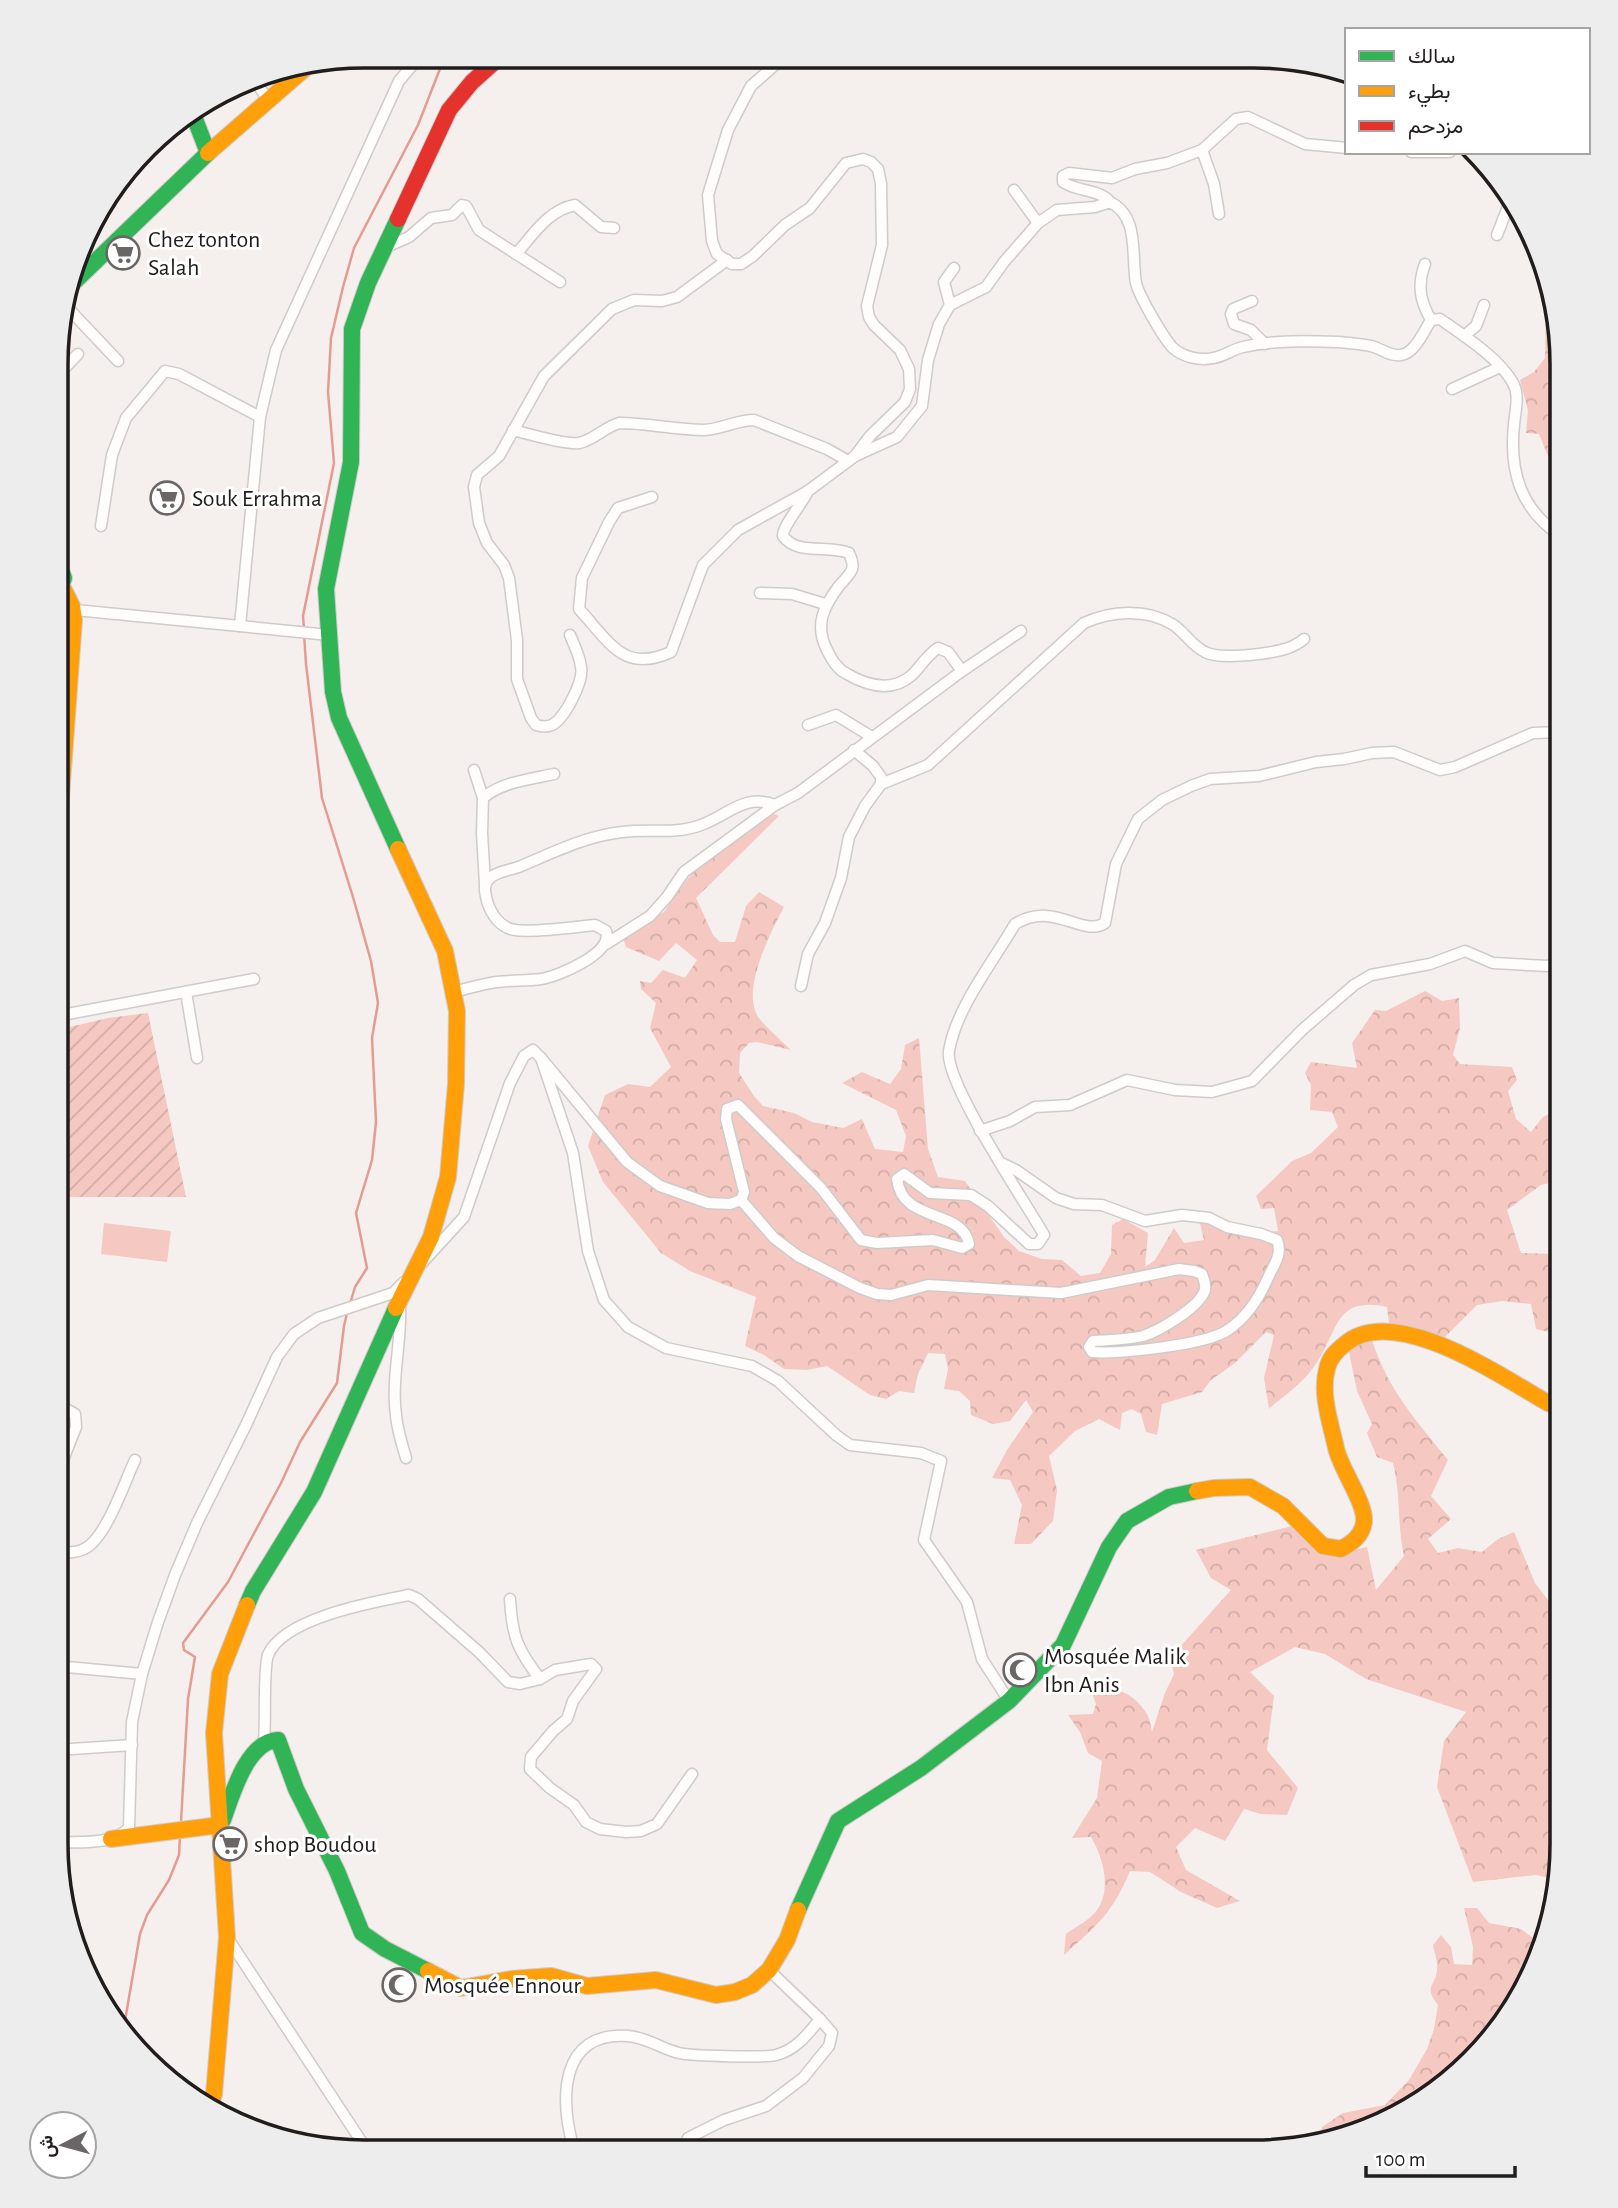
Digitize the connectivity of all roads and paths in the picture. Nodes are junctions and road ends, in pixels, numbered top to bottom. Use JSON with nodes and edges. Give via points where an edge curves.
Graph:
{"nodes":[{"id":1,"x":409,"y":68,"type":"edge"},
{"id":2,"x":488,"y":68,"type":"edge"},
{"id":3,"x":771,"y":68,"type":"edge"},
{"id":4,"x":296,"y":76,"type":"edge"},
{"id":5,"x":260,"y":88,"type":"edge"},
{"id":6,"x":268,"y":100,"type":"junction"},
{"id":7,"x":196,"y":121,"type":"edge"},
{"id":8,"x":1345,"y":148,"type":"edge"},
{"id":9,"x":1202,"y":150,"type":"junction"},
{"id":10,"x":208,"y":153,"type":"junction"},
{"id":11,"x":1014,"y":190,"type":"dead end"},
{"id":12,"x":1110,"y":202,"type":"junction"},
{"id":13,"x":1507,"y":210,"type":"edge"},
{"id":14,"x":1219,"y":214,"type":"dead end"},
{"id":15,"x":1038,"y":223,"type":"junction"},
{"id":16,"x":614,"y":228,"type":"dead end"},
{"id":17,"x":1497,"y":235,"type":"dead end"},
{"id":18,"x":384,"y":248,"type":"junction"},
{"id":19,"x":516,"y":254,"type":"junction"},
{"id":20,"x":89,"y":257,"type":"edge"},
{"id":21,"x":727,"y":260,"type":"junction"},
{"id":22,"x":1425,"y":264,"type":"dead end"},
{"id":23,"x":954,"y":268,"type":"dead end"},
{"id":24,"x":560,"y":282,"type":"dead end"},
{"id":25,"x":1252,"y":301,"type":"dead end"},
{"id":26,"x":950,"y":305,"type":"junction"},
{"id":27,"x":1484,"y":306,"type":"dead end"},
{"id":28,"x":73,"y":313,"type":"edge"},
{"id":29,"x":1431,"y":320,"type":"junction"},
{"id":30,"x":1464,"y":336,"type":"junction"},
{"id":31,"x":1265,"y":344,"type":"junction"},
{"id":32,"x":78,"y":354,"type":"dead end"},
{"id":33,"x":118,"y":361,"type":"dead end"},
{"id":34,"x":68,"y":364,"type":"edge"},
{"id":35,"x":1500,"y":366,"type":"junction"},
{"id":36,"x":1452,"y":389,"type":"dead end"},
{"id":37,"x":260,"y":417,"type":"junction"},
{"id":38,"x":513,"y":430,"type":"junction"},
{"id":39,"x":852,"y":458,"type":"junction"},
{"id":40,"x":808,"y":491,"type":"junction"},
{"id":41,"x":652,"y":497,"type":"dead end"},
{"id":42,"x":101,"y":526,"type":"dead end"},
{"id":43,"x":1550,"y":527,"type":"edge"},
{"id":44,"x":760,"y":593,"type":"dead end"},
{"id":45,"x":68,"y":596,"type":"edge"},
{"id":46,"x":825,"y":604,"type":"junction"},
{"id":47,"x":75,"y":610,"type":"junction"},
{"id":48,"x":240,"y":626,"type":"junction"},
{"id":49,"x":1021,"y":631,"type":"dead end"},
{"id":50,"x":329,"y":635,"type":"junction"},
{"id":51,"x":570,"y":635,"type":"dead end"},
{"id":52,"x":1304,"y":639,"type":"dead end"},
{"id":53,"x":962,"y":671,"type":"junction"},
{"id":54,"x":68,"y":699,"type":"edge"},
{"id":55,"x":808,"y":725,"type":"dead end"},
{"id":56,"x":1550,"y":732,"type":"edge"},
{"id":57,"x":872,"y":737,"type":"junction"},
{"id":58,"x":854,"y":750,"type":"junction"},
{"id":59,"x":474,"y":770,"type":"dead end"},
{"id":60,"x":554,"y":774,"type":"dead end"},
{"id":61,"x":881,"y":784,"type":"junction"},
{"id":62,"x":483,"y":798,"type":"junction"},
{"id":63,"x":775,"y":806,"type":"junction"},
{"id":64,"x":485,"y":884,"type":"junction"},
{"id":65,"x":606,"y":944,"type":"junction"},
{"id":66,"x":1550,"y":965,"type":"edge"},
{"id":67,"x":254,"y":979,"type":"dead end"},
{"id":68,"x":801,"y":986,"type":"dead end"},
{"id":69,"x":186,"y":992,"type":"junction"},
{"id":70,"x":454,"y":992,"type":"junction"},
{"id":71,"x":68,"y":1014,"type":"edge"},
{"id":72,"x":197,"y":1058,"type":"dead end"},
{"id":73,"x":541,"y":1058,"type":"junction"},
{"id":74,"x":980,"y":1131,"type":"junction"},
{"id":75,"x":1001,"y":1163,"type":"junction"},
{"id":76,"x":741,"y":1200,"type":"junction"},
{"id":77,"x":411,"y":1275,"type":"junction"},
{"id":78,"x":396,"y":1296,"type":"junction"},
{"id":79,"x":1550,"y":1404,"type":"edge"},
{"id":80,"x":68,"y":1410,"type":"edge"},
{"id":81,"x":68,"y":1447,"type":"edge"},
{"id":82,"x":406,"y":1458,"type":"dead end"},
{"id":83,"x":135,"y":1460,"type":"dead end"},
{"id":84,"x":68,"y":1552,"type":"edge"},
{"id":85,"x":510,"y":1599,"type":"dead end"},
{"id":86,"x":68,"y":1667,"type":"edge"},
{"id":87,"x":142,"y":1674,"type":"junction"},
{"id":88,"x":540,"y":1679,"type":"junction"},
{"id":89,"x":1009,"y":1701,"type":"junction"},
{"id":90,"x":264,"y":1742,"type":"junction"},
{"id":91,"x":132,"y":1745,"type":"junction"},
{"id":92,"x":68,"y":1749,"type":"edge"},
{"id":93,"x":692,"y":1774,"type":"dead end"},
{"id":94,"x":220,"y":1825,"type":"junction"},
{"id":95,"x":111,"y":1839,"type":"junction"},
{"id":96,"x":68,"y":1842,"type":"edge"},
{"id":97,"x":227,"y":1937,"type":"junction"},
{"id":98,"x":769,"y":1970,"type":"junction"},
{"id":99,"x":820,"y":2019,"type":"junction"},
{"id":100,"x":214,"y":2078,"type":"junction"},
{"id":101,"x":205,"y":2093,"type":"edge"},
{"id":102,"x":213,"y":2098,"type":"edge"},
{"id":103,"x":688,"y":2138,"type":"dead end"},
{"id":104,"x":360,"y":2140,"type":"edge"},
{"id":105,"x":571,"y":2140,"type":"edge"}],
"edges":[{"from":1,"to":37,"type":"street","via":[[398,81],[276,350]]},
{"from":2,"to":18,"type":"street","via":[[449,110]]},
{"from":3,"to":21,"type":"street","via":[[751,86],[728,130],[708,195],[712,241],[717,254]]},
{"from":4,"to":6,"type":"street"},
{"from":5,"to":6,"type":"street"},
{"from":6,"to":10,"type":"street"},
{"from":7,"to":10,"type":"street"},
{"from":8,"to":9,"type":"street","via":[[1305,144],[1248,117],[1236,119]]},
{"from":9,"to":12,"type":"street","via":[[1112,178],[1063,176],[1070,187],[1105,196]]},
{"from":9,"to":14,"type":"street"},
{"from":10,"to":20,"type":"street"},
{"from":11,"to":15,"type":"street"},
{"from":12,"to":15,"type":"street","via":[[1057,210]]},
{"from":12,"to":31,"type":"street","via":[[1127,214],[1136,283],[1171,347],[1183,355],[1214,359],[1241,347]]},
{"from":13,"to":17,"type":"street"},
{"from":15,"to":26,"type":"street","via":[[986,287]]},
{"from":16,"to":19,"type":"street","via":[[601,227],[575,205],[565,207],[554,212]]},
{"from":18,"to":19,"type":"street","via":[[409,237],[431,218],[452,215],[462,205],[479,230]]},
{"from":18,"to":50,"type":"street","via":[[352,329],[351,462],[326,590]]},
{"from":19,"to":24,"type":"street"},
{"from":21,"to":38,"type":"street","via":[[677,297],[634,300],[611,309],[544,376]]},
{"from":21,"to":39,"type":"street","via":[[741,264],[753,256],[810,208],[846,163],[863,159],[878,169],[882,245],[867,306],[874,325],[900,350],[909,369],[910,389],[905,402]]},
{"from":22,"to":29,"type":"street","via":[[1419,289]]},
{"from":23,"to":26,"type":"street","via":[[944,282]]},
{"from":25,"to":31,"type":"street","via":[[1233,309],[1234,324],[1251,330]]},
{"from":26,"to":39,"type":"street","via":[[928,360],[922,406],[897,437]]},
{"from":27,"to":30,"type":"street","via":[[1476,326]]},
{"from":28,"to":33,"type":"street"},
{"from":29,"to":30,"type":"street","via":[[1440,319]]},
{"from":29,"to":31,"type":"street","via":[[1412,350],[1402,355],[1348,343]]},
{"from":30,"to":35,"type":"street"},
{"from":32,"to":34,"type":"street"},
{"from":35,"to":36,"type":"street"},
{"from":35,"to":43,"type":"street","via":[[1514,384],[1518,403],[1511,459],[1521,491],[1534,513]]},
{"from":37,"to":42,"type":"street","via":[[165,371],[126,418],[111,455]]},
{"from":37,"to":48,"type":"street"},
{"from":38,"to":39,"type":"street","via":[[578,443],[619,423],[702,430],[754,420]]},
{"from":38,"to":51,"type":"street","via":[[499,456],[477,475],[474,487],[478,523],[509,578],[517,678],[536,725],[551,726],[559,720],[577,692],[582,666]]},
{"from":39,"to":40,"type":"street"},
{"from":40,"to":41,"type":"street","via":[[738,530],[703,565],[671,652],[653,661],[623,657],[579,609],[582,578],[618,508]]},
{"from":40,"to":46,"type":"street","via":[[783,528],[786,541],[800,548],[839,548],[849,553],[853,563]]},
{"from":44,"to":46,"type":"street","via":[[792,594]]},
{"from":45,"to":47,"type":"street"},
{"from":46,"to":53,"type":"street","via":[[821,630],[825,645],[846,674],[880,688],[892,686],[938,648],[948,652]]},
{"from":47,"to":48,"type":"street"},
{"from":47,"to":54,"type":"street"},
{"from":48,"to":50,"type":"street"},
{"from":49,"to":53,"type":"street"},
{"from":50,"to":70,"type":"street","via":[[339,718],[445,951]]},
{"from":52,"to":61,"type":"street","via":[[1285,649],[1215,655],[1204,652],[1173,624],[1149,614],[1100,616],[1084,623],[928,765]]},
{"from":53,"to":57,"type":"street"},
{"from":55,"to":57,"type":"street","via":[[836,715]]},
{"from":56,"to":74,"type":"street","via":[[1533,733],[1440,770],[1394,752],[1372,753],[1259,776],[1210,779],[1162,800],[1138,818],[1127,840],[1116,864],[1105,923],[1089,928],[1045,915],[1028,916],[1015,924],[960,1016],[949,1054],[951,1068]]},
{"from":57,"to":58,"type":"street"},
{"from":58,"to":61,"type":"street","via":[[873,766]]},
{"from":58,"to":63,"type":"street"},
{"from":59,"to":62,"type":"street"},
{"from":60,"to":62,"type":"street","via":[[492,790]]},
{"from":61,"to":68,"type":"street","via":[[849,836],[841,878],[808,954]]},
{"from":62,"to":64,"type":"street"},
{"from":63,"to":64,"type":"street","via":[[749,801],[676,832],[596,835],[493,875]]},
{"from":63,"to":65,"type":"street","via":[[684,872],[650,916]]},
{"from":64,"to":65,"type":"street","via":[[494,916],[514,930],[595,925],[606,931]]},
{"from":65,"to":70,"type":"street","via":[[580,964],[543,979],[496,982]]},
{"from":66,"to":74,"type":"street","via":[[1493,963],[1465,951],[1430,964],[1371,975],[1302,1030],[1252,1081],[1212,1091],[1175,1090],[1127,1080],[1070,1105],[1035,1107]]},
{"from":67,"to":69,"type":"street"},
{"from":69,"to":71,"type":"street"},
{"from":69,"to":72,"type":"street"},
{"from":70,"to":77,"type":"street","via":[[456,1084],[448,1177],[431,1237]]},
{"from":73,"to":76,"type":"street","via":[[627,1162],[660,1186],[708,1203]]},
{"from":73,"to":77,"type":"street","via":[[533,1050],[524,1056],[510,1083],[464,1217]]},
{"from":73,"to":89,"type":"street","via":[[573,1153],[588,1251],[604,1300],[628,1326],[666,1348],[752,1366],[769,1376],[850,1445],[921,1453],[941,1461],[924,1540],[967,1602],[982,1659]]},
{"from":74,"to":75,"type":"street"},
{"from":75,"to":76,"type":"street","via":[[1044,1235],[1038,1244],[1029,1244],[971,1195],[930,1193],[904,1174],[897,1179],[898,1189],[908,1202],[953,1222],[968,1235],[969,1244],[962,1248],[933,1240],[861,1240],[821,1188],[737,1104],[727,1109],[726,1119],[744,1192]]},
{"from":75,"to":76,"type":"street","via":[[1056,1198],[1102,1205],[1145,1221],[1182,1215],[1209,1218],[1277,1240],[1279,1256],[1255,1305],[1228,1330],[1170,1346],[1092,1352],[1093,1341],[1142,1336],[1187,1311],[1204,1294],[1202,1275],[1179,1269],[1060,1293],[928,1285],[877,1294],[798,1256],[774,1238]]},
{"from":77,"to":78,"type":"street"},
{"from":78,"to":82,"type":"street","via":[[401,1325],[396,1414]]},
{"from":78,"to":87,"type":"street","via":[[318,1318],[294,1334],[276,1357],[174,1575]]},
{"from":78,"to":94,"type":"street","via":[[314,1492],[253,1591],[220,1674],[215,1733]]},
{"from":79,"to":89,"type":"street","via":[[1422,1337],[1360,1334],[1332,1356],[1326,1371],[1326,1401],[1338,1457],[1363,1514],[1356,1540],[1341,1549],[1323,1546],[1283,1506],[1250,1487],[1169,1497],[1127,1521],[1109,1547],[1063,1645]]},
{"from":80,"to":81,"type":"street","via":[[75,1414],[76,1427]]},
{"from":83,"to":84,"type":"street","via":[[98,1539],[85,1549]]},
{"from":85,"to":88,"type":"street","via":[[512,1631],[523,1657]]},
{"from":86,"to":87,"type":"street"},
{"from":87,"to":91,"type":"street"},
{"from":88,"to":90,"type":"street","via":[[508,1682],[409,1595],[361,1604],[301,1626],[276,1642],[267,1657]]},
{"from":88,"to":93,"type":"street","via":[[555,1670],[591,1664],[596,1670],[573,1701],[567,1719],[531,1757],[530,1769],[574,1805],[586,1822],[600,1829],[641,1831],[657,1824]]},
{"from":89,"to":98,"type":"street","via":[[921,1768],[838,1821],[787,1940]]},
{"from":90,"to":94,"type":"street","via":[[240,1774]]},
{"from":90,"to":98,"type":"street","via":[[278,1740],[362,1933],[461,1988],[551,1976],[587,1986],[656,1980],[716,1995],[752,1985]]},
{"from":91,"to":92,"type":"street"},
{"from":91,"to":95,"type":"street","via":[[129,1828]]},
{"from":94,"to":95,"type":"street"},
{"from":94,"to":97,"type":"street"},
{"from":95,"to":96,"type":"street"},
{"from":97,"to":100,"type":"street"},
{"from":97,"to":104,"type":"street"},
{"from":98,"to":99,"type":"street"},
{"from":99,"to":103,"type":"street","via":[[831,2034],[829,2046],[803,2078],[766,2106]]},
{"from":99,"to":105,"type":"street","via":[[802,2041],[774,2056],[680,2053],[632,2036],[593,2041],[570,2063]]},
{"from":100,"to":101,"type":"street"},
{"from":100,"to":102,"type":"street"}]}
